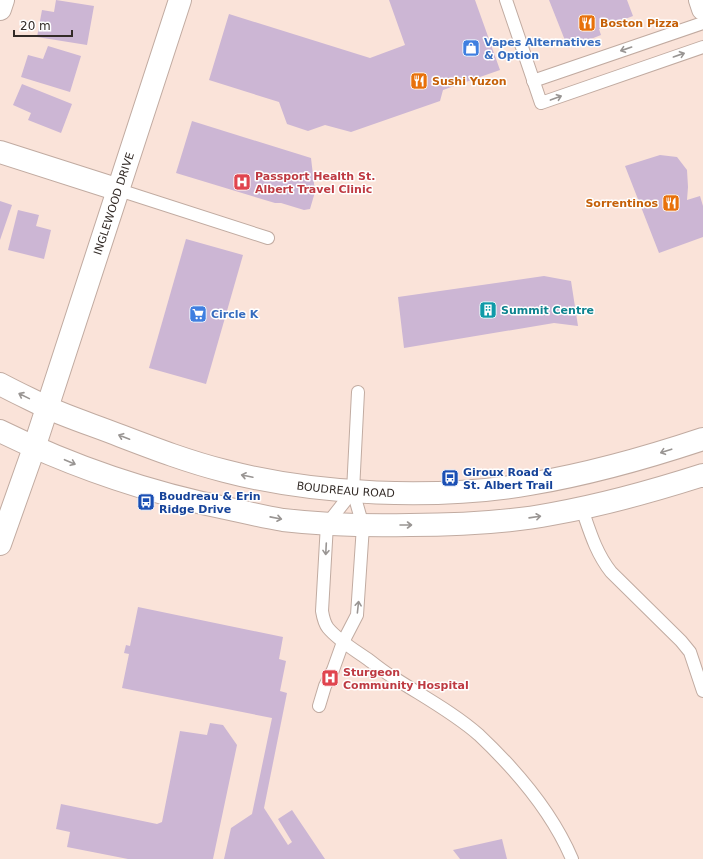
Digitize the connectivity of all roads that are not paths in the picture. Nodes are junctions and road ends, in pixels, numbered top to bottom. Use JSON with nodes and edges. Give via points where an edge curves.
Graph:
{"nodes":[{"id":1,"x":3,"y":0,"type":"edge"},
{"id":2,"x":180,"y":0,"type":"edge"},
{"id":3,"x":506,"y":0,"type":"edge"},
{"id":4,"x":700,"y":0,"type":"edge"},
{"id":5,"x":0,"y":9,"type":"edge"},
{"id":6,"x":703,"y":9,"type":"edge"},
{"id":7,"x":703,"y":22,"type":"edge"},
{"id":8,"x":703,"y":47,"type":"edge"},
{"id":9,"x":533,"y":81,"type":"junction"},
{"id":10,"x":0,"y":152,"type":"edge"},
{"id":11,"x":118,"y":190,"type":"junction"},
{"id":12,"x":268,"y":238,"type":"dead end"},
{"id":13,"x":0,"y":384,"type":"edge"},
{"id":14,"x":358,"y":392,"type":"dead end"},
{"id":15,"x":47,"y":407,"type":"junction"},
{"id":16,"x":0,"y":431,"type":"edge"},
{"id":17,"x":703,"y":439,"type":"edge"},
{"id":18,"x":34,"y":448,"type":"junction"},
{"id":19,"x":703,"y":476,"type":"edge"},
{"id":20,"x":353,"y":491,"type":"junction"},
{"id":21,"x":582,"y":509,"type":"junction"},
{"id":22,"x":327,"y":524,"type":"junction"},
{"id":23,"x":363,"y":526,"type":"junction"},
{"id":24,"x":0,"y":544,"type":"edge"},
{"id":25,"x":343,"y":642,"type":"junction"},
{"id":26,"x":703,"y":691,"type":"edge"},
{"id":27,"x":319,"y":706,"type":"dead end"},
{"id":28,"x":572,"y":859,"type":"edge"}],
"edges":[{"from":1,"to":5,"type":"main road"},
{"from":2,"to":11,"type":"main road","name":"INGLEWOOD DRIVE"},
{"from":3,"to":9,"type":"lane"},
{"from":4,"to":6,"type":"main road"},
{"from":7,"to":9,"type":"lane","one_way":true},
{"from":9,"to":8,"type":"lane","one_way":true,"via":[[542,103]]},
{"from":10,"to":11,"type":"main road"},
{"from":11,"to":12,"type":"lane"},
{"from":11,"to":15,"type":"main road","name":"INGLEWOOD DRIVE"},
{"from":15,"to":13,"type":"main road","name":"BOUDREAU ROAD","one_way":true},
{"from":14,"to":20,"type":"lane"},
{"from":15,"to":18,"type":"main road","name":"INGLEWOOD DRIVE"},
{"from":20,"to":15,"type":"main road","name":"BOUDREAU ROAD","one_way":true,"via":[[224,471],[171,455]]},
{"from":16,"to":18,"type":"main road"},
{"from":17,"to":20,"type":"main road","name":"BOUDREAU ROAD","one_way":true,"via":[[647,458],[529,484],[443,492]]},
{"from":18,"to":22,"type":"main road","one_way":true,"via":[[74,464],[187,500],[282,520]]},
{"from":18,"to":24,"type":"main road","name":"INGLEWOOD DRIVE"},
{"from":19,"to":21,"type":"main road"},
{"from":20,"to":22,"type":"lane"},
{"from":20,"to":23,"type":"lane"},
{"from":23,"to":21,"type":"main road","one_way":true,"via":[[456,525],[508,521]]},
{"from":21,"to":26,"type":"lane","via":[[602,560],[690,652]]},
{"from":22,"to":23,"type":"main road"},
{"from":22,"to":25,"type":"lane","one_way":true,"via":[[323,619],[327,627]]},
{"from":25,"to":23,"type":"lane","one_way":true,"via":[[357,615]]},
{"from":25,"to":27,"type":"lane"},
{"from":25,"to":28,"type":"lane","via":[[459,719],[478,735],[523,781],[562,838]]}]}
